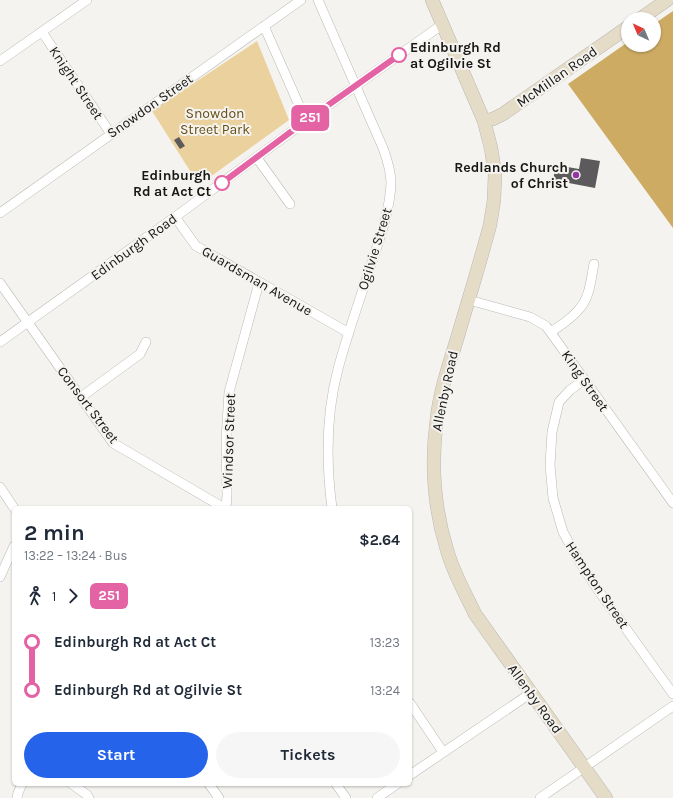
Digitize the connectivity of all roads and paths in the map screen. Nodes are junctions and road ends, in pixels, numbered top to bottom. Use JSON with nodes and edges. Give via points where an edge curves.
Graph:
{"nodes":[{"id":1,"x":87,"y":0,"type":"edge"},
{"id":2,"x":300,"y":0,"type":"edge"},
{"id":3,"x":318,"y":0,"type":"edge"},
{"id":4,"x":432,"y":0,"type":"edge"},
{"id":5,"x":667,"y":0,"type":"edge"},
{"id":6,"x":650,"y":12,"type":"edge"},
{"id":7,"x":442,"y":24,"type":"junction"},
{"id":8,"x":264,"y":26,"type":"junction"},
{"id":9,"x":42,"y":32,"type":"junction"},
{"id":10,"x":621,"y":32,"type":"edge"},
{"id":11,"x":0,"y":61,"type":"edge"},
{"id":12,"x":356,"y":86,"type":"junction"},
{"id":13,"x":306,"y":121,"type":"junction"},
{"id":14,"x":484,"y":121,"type":"junction"},
{"id":15,"x":111,"y":134,"type":"junction"},
{"id":16,"x":257,"y":158,"type":"junction"},
{"id":17,"x":290,"y":204,"type":"dead end"},
{"id":18,"x":0,"y":213,"type":"edge"},
{"id":19,"x":175,"y":217,"type":"junction"},
{"id":20,"x":594,"y":264,"type":"dead end"},
{"id":21,"x":0,"y":283,"type":"edge"},
{"id":22,"x":259,"y":283,"type":"junction"},
{"id":23,"x":468,"y":300,"type":"junction"},
{"id":24,"x":28,"y":322,"type":"junction"},
{"id":25,"x":551,"y":332,"type":"junction"},
{"id":26,"x":349,"y":333,"type":"junction"},
{"id":27,"x":0,"y":342,"type":"edge"},
{"id":28,"x":146,"y":342,"type":"dead end"},
{"id":29,"x":584,"y":380,"type":"junction"},
{"id":30,"x":81,"y":397,"type":"junction"},
{"id":31,"x":0,"y":487,"type":"edge"},
{"id":32,"x":673,"y":503,"type":"edge"},
{"id":33,"x":13,"y":506,"type":"edge"},
{"id":34,"x":222,"y":506,"type":"edge"},
{"id":35,"x":225,"y":506,"type":"edge"},
{"id":36,"x":332,"y":506,"type":"edge"},
{"id":37,"x":12,"y":550,"type":"edge"},
{"id":38,"x":0,"y":577,"type":"edge"},
{"id":39,"x":530,"y":693,"type":"junction"},
{"id":40,"x":673,"y":694,"type":"edge"},
{"id":41,"x":412,"y":706,"type":"edge"},
{"id":42,"x":673,"y":706,"type":"edge"},
{"id":43,"x":443,"y":752,"type":"junction"},
{"id":44,"x":584,"y":767,"type":"junction"},
{"id":45,"x":412,"y":774,"type":"edge"},
{"id":46,"x":21,"y":786,"type":"edge"},
{"id":47,"x":75,"y":786,"type":"edge"},
{"id":48,"x":210,"y":786,"type":"edge"},
{"id":49,"x":337,"y":786,"type":"edge"},
{"id":50,"x":394,"y":786,"type":"edge"},
{"id":51,"x":17,"y":798,"type":"edge"},
{"id":52,"x":89,"y":798,"type":"edge"},
{"id":53,"x":219,"y":798,"type":"edge"},
{"id":54,"x":346,"y":798,"type":"edge"},
{"id":55,"x":377,"y":798,"type":"edge"},
{"id":56,"x":540,"y":798,"type":"edge"},
{"id":57,"x":606,"y":798,"type":"edge"}],
"edges":[{"from":1,"to":9,"type":"street"},
{"from":2,"to":8,"type":"street","name":"Snowdon Street"},
{"from":3,"to":12,"type":"street","name":"Ogilvie Street"},
{"from":4,"to":7,"type":"main road","name":"Allenby Road"},
{"from":5,"to":6,"type":"main road"},
{"from":7,"to":12,"type":"street","name":"Edinburgh Road"},
{"from":7,"to":14,"type":"main road","name":"Allenby Road"},
{"from":8,"to":13,"type":"street"},
{"from":8,"to":15,"type":"street","name":"Snowdon Street"},
{"from":9,"to":11,"type":"street"},
{"from":9,"to":15,"type":"street","name":"Knight Street"},
{"from":10,"to":14,"type":"main road","name":"McMillan Road","via":[[503,114]]},
{"from":12,"to":13,"type":"street","name":"Edinburgh Road"},
{"from":12,"to":26,"type":"street","name":"Ogilvie Street","via":[[383,148],[391,182],[385,222]]},
{"from":13,"to":16,"type":"street","name":"Edinburgh Road"},
{"from":14,"to":23,"type":"main road","name":"Allenby Road","via":[[495,174],[494,200],[490,225]]},
{"from":15,"to":18,"type":"street","name":"Snowdon Street"},
{"from":16,"to":17,"type":"street"},
{"from":16,"to":19,"type":"street","name":"Edinburgh Road"},
{"from":19,"to":22,"type":"street","name":"Guardsman Avenue","via":[[196,246]]},
{"from":19,"to":24,"type":"street","name":"Edinburgh Road"},
{"from":20,"to":25,"type":"street","via":[[581,307]]},
{"from":21,"to":24,"type":"street"},
{"from":22,"to":26,"type":"street","name":"Guardsman Avenue"},
{"from":22,"to":35,"type":"street","name":"Windsor Street","via":[[229,392]]},
{"from":23,"to":25,"type":"street","name":"King Street","via":[[530,317]]},
{"from":23,"to":39,"type":"main road","name":"Allenby Road","via":[[445,378],[437,418],[434,452],[438,515],[447,550],[475,614]]},
{"from":24,"to":27,"type":"street","name":"Edinburgh Road"},
{"from":24,"to":30,"type":"street","name":"Consort Street"},
{"from":25,"to":29,"type":"street","name":"King Street"},
{"from":26,"to":36,"type":"street","name":"Ogilvie Street","via":[[332,399],[328,435]]},
{"from":28,"to":30,"type":"street","via":[[140,354]]},
{"from":29,"to":32,"type":"street","name":"King Street"},
{"from":29,"to":40,"type":"street","name":"Hampton Street","via":[[559,402],[552,432],[550,465],[553,498],[562,532],[596,588]]},
{"from":30,"to":34,"type":"street","name":"Consort Street","via":[[114,443]]},
{"from":31,"to":33,"type":"street"},
{"from":37,"to":38,"type":"street"},
{"from":39,"to":43,"type":"street"},
{"from":39,"to":44,"type":"main road","name":"Allenby Road"},
{"from":41,"to":43,"type":"street"},
{"from":42,"to":44,"type":"street"},
{"from":43,"to":45,"type":"street"},
{"from":44,"to":56,"type":"street"},
{"from":44,"to":57,"type":"main road","name":"Allenby Road"},
{"from":46,"to":51,"type":"street"},
{"from":47,"to":52,"type":"street"},
{"from":48,"to":53,"type":"street"},
{"from":49,"to":54,"type":"street"},
{"from":50,"to":55,"type":"street"}]}
